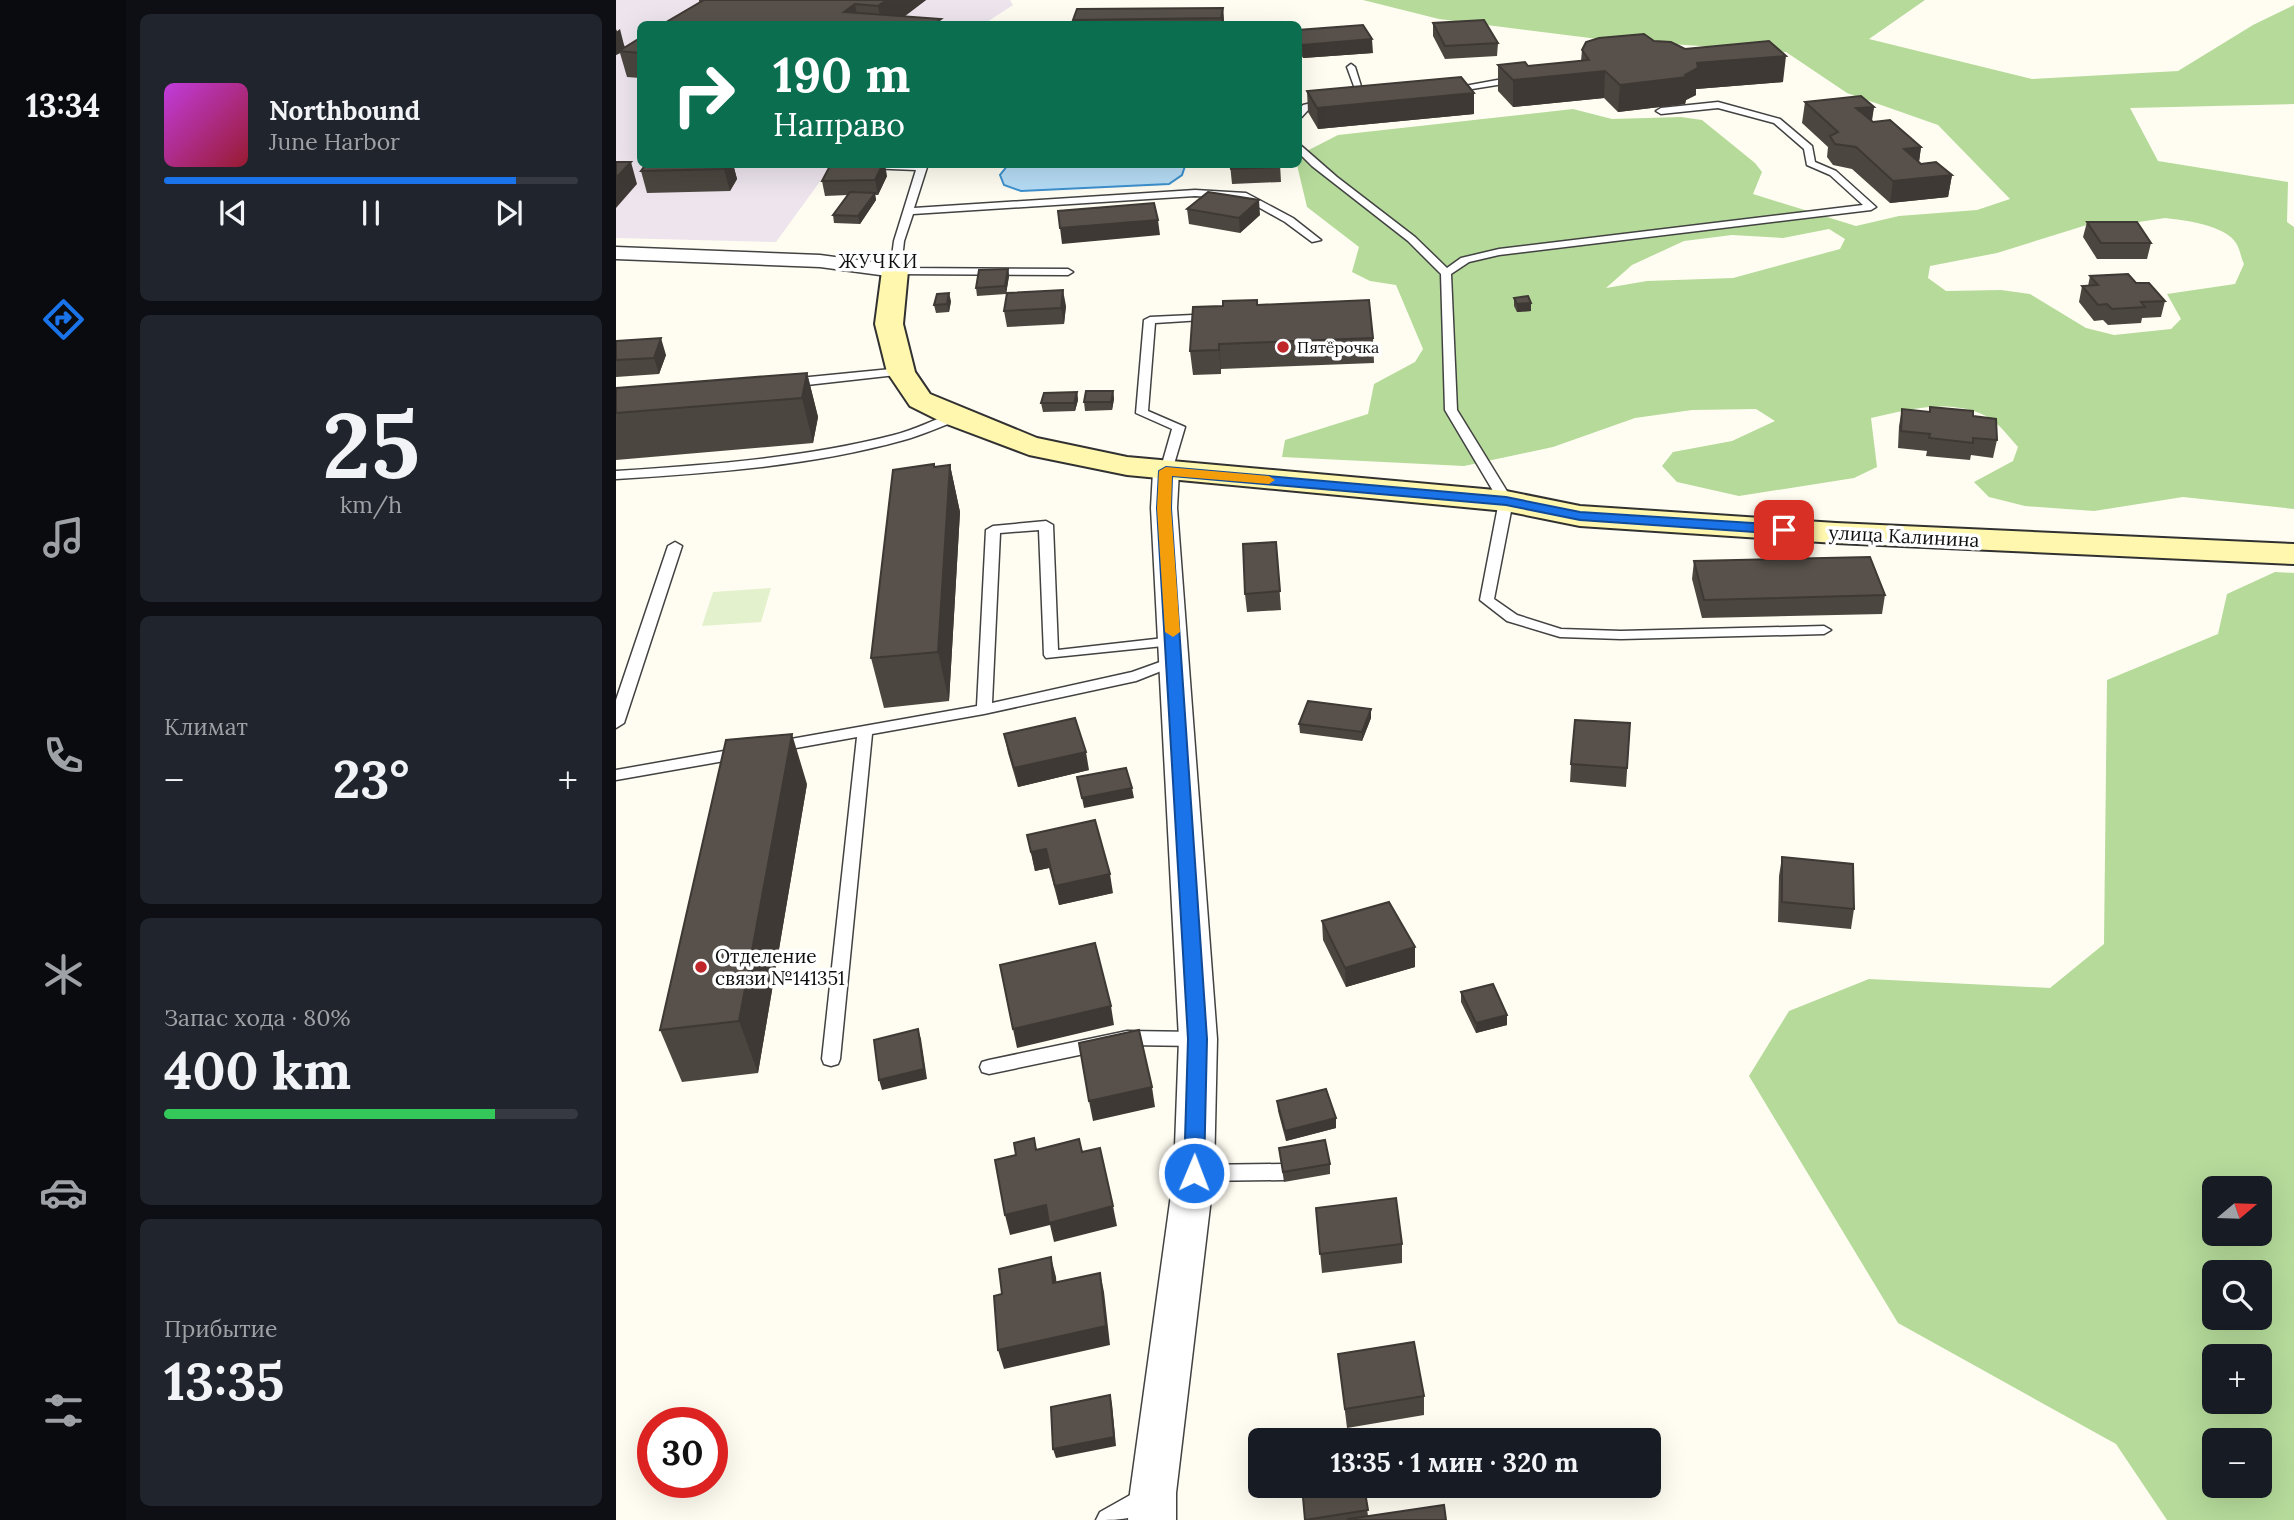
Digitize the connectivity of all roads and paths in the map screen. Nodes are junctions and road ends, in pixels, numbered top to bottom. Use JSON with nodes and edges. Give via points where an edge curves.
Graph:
{"nodes":[{"id":1,"x":1351,"y":67,"type":"dead end"},
{"id":2,"x":1525,"y":78,"type":"edge"},
{"id":3,"x":1439,"y":91,"type":"edge"},
{"id":4,"x":1374,"y":96,"type":"edge"},
{"id":5,"x":1362,"y":97,"type":"junction"},
{"id":6,"x":1350,"y":98,"type":"edge"},
{"id":7,"x":1339,"y":99,"type":"edge"},
{"id":8,"x":1661,"y":111,"type":"edge"},
{"id":9,"x":1302,"y":112,"type":"edge"},
{"id":10,"x":1302,"y":150,"type":"edge"},
{"id":11,"x":922,"y":168,"type":"edge"},
{"id":12,"x":909,"y":211,"type":"junction"},
{"id":13,"x":1316,"y":240,"type":"dead end"},
{"id":14,"x":616,"y":253,"type":"edge"},
{"id":15,"x":895,"y":271,"type":"junction"},
{"id":16,"x":1068,"y":272,"type":"dead end"},
{"id":17,"x":1446,"y":273,"type":"junction"},
{"id":18,"x":1223,"y":317,"type":"edge"},
{"id":19,"x":901,"y":372,"type":"junction"},
{"id":20,"x":778,"y":384,"type":"edge"},
{"id":21,"x":955,"y":417,"type":"junction"},
{"id":22,"x":1166,"y":471,"type":"junction"},
{"id":23,"x":616,"y":475,"type":"edge"},
{"id":24,"x":1506,"y":501,"type":"junction"},
{"id":25,"x":2294,"y":528,"type":"edge"},
{"id":26,"x":675,"y":546,"type":"dead end"},
{"id":27,"x":2294,"y":554,"type":"edge"},
{"id":28,"x":1824,"y":629,"type":"dead end"},
{"id":29,"x":1173,"y":651,"type":"junction"},
{"id":30,"x":985,"y":709,"type":"junction"},
{"id":31,"x":616,"y":723,"type":"edge"},
{"id":32,"x":865,"y":731,"type":"junction"},
{"id":33,"x":616,"y":775,"type":"edge"},
{"id":34,"x":1198,"y":1039,"type":"junction"},
{"id":35,"x":831,"y":1059,"type":"dead end"},
{"id":36,"x":989,"y":1068,"type":"dead end"},
{"id":37,"x":1283,"y":1172,"type":"edge"},
{"id":38,"x":1194,"y":1173,"type":"junction"},
{"id":39,"x":1152,"y":1506,"type":"edge"},
{"id":40,"x":1108,"y":1520,"type":"edge"}],
"edges":[{"from":1,"to":5,"type":"lane"},
{"from":2,"to":3,"type":"lane"},
{"from":4,"to":5,"type":"lane"},
{"from":5,"to":6,"type":"lane"},
{"from":7,"to":9,"type":"lane","via":[[1306,107]]},
{"from":8,"to":17,"type":"lane","via":[[1718,105],[1777,121],[1809,148],[1810,163],[1833,173],[1871,206],[1499,252],[1465,260]]},
{"from":10,"to":17,"type":"lane","via":[[1320,170],[1426,248]]},
{"from":11,"to":12,"type":"lane"},
{"from":12,"to":13,"type":"lane","via":[[1195,193],[1246,196]]},
{"from":12,"to":15,"type":"lane"},
{"from":14,"to":15,"type":"street","via":[[820,261]]},
{"from":15,"to":16,"type":"lane"},
{"from":15,"to":19,"type":"street","via":[[889,324]]},
{"from":17,"to":24,"type":"lane","via":[[1451,410]]},
{"from":18,"to":22,"type":"lane","via":[[1150,320],[1142,413],[1179,427]]},
{"from":19,"to":20,"type":"lane"},
{"from":19,"to":21,"type":"street","via":[[920,400]]},
{"from":21,"to":22,"type":"street","via":[[1029,446]]},
{"from":21,"to":23,"type":"lane","via":[[895,438],[831,450],[685,471]]},
{"from":22,"to":24,"type":"street"},
{"from":22,"to":29,"type":"street"},
{"from":24,"to":25,"type":"street","name":"улица Калинина","via":[[1583,495]]},
{"from":24,"to":27,"type":"street","name":"улица Калинина","via":[[1580,516]]},
{"from":24,"to":28,"type":"lane","via":[[1487,600],[1512,618],[1560,633]]},
{"from":26,"to":31,"type":"lane"},
{"from":29,"to":30,"type":"lane","via":[[1136,676]]},
{"from":29,"to":30,"type":"lane","via":[[1051,655],[1046,525],[993,530]]},
{"from":29,"to":34,"type":"street"},
{"from":30,"to":32,"type":"lane"},
{"from":32,"to":33,"type":"lane"},
{"from":32,"to":35,"type":"lane"},
{"from":34,"to":36,"type":"lane","via":[[1127,1038]]},
{"from":34,"to":38,"type":"street"},
{"from":37,"to":38,"type":"lane"},
{"from":38,"to":39,"type":"street"},
{"from":39,"to":40,"type":"lane"}]}
